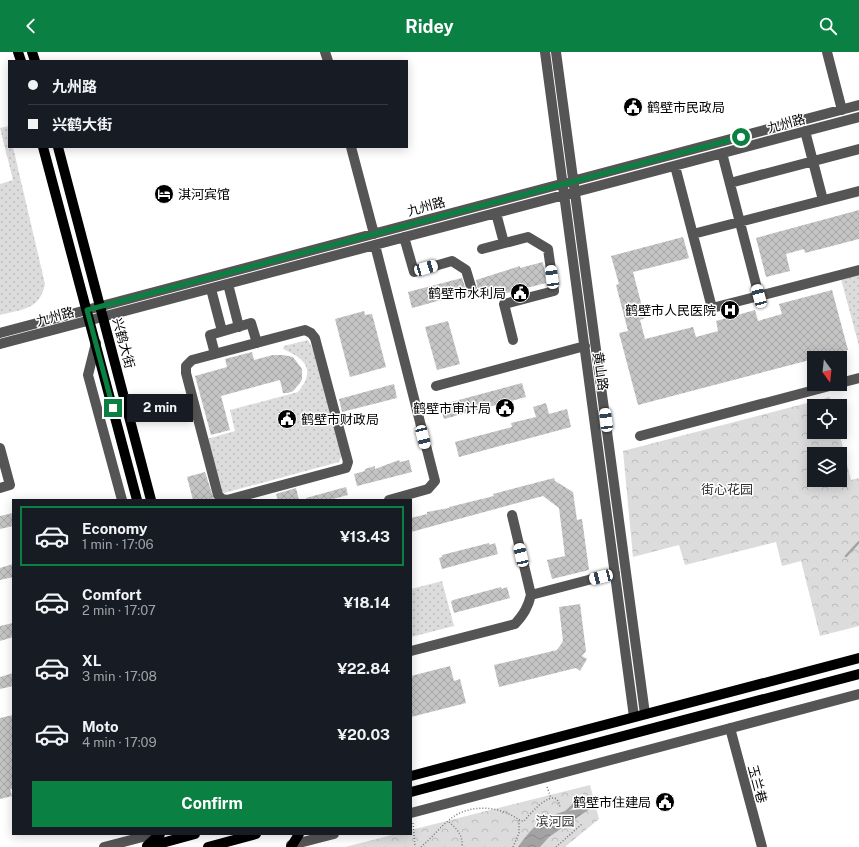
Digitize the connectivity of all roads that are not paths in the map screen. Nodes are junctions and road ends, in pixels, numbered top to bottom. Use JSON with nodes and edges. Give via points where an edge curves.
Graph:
{"nodes":[{"id":1,"x":545,"y":52,"type":"edge"},
{"id":2,"x":556,"y":52,"type":"edge"},
{"id":3,"x":827,"y":52,"type":"edge"},
{"id":4,"x":859,"y":105,"type":"edge"},
{"id":5,"x":842,"y":110,"type":"junction"},
{"id":6,"x":859,"y":117,"type":"edge"},
{"id":7,"x":805,"y":131,"type":"junction"},
{"id":8,"x":44,"y":148,"type":"edge"},
{"id":9,"x":58,"y":148,"type":"edge"},
{"id":10,"x":351,"y":148,"type":"edge"},
{"id":11,"x":859,"y":149,"type":"edge"},
{"id":12,"x":722,"y":153,"type":"junction"},
{"id":13,"x":813,"y":161,"type":"junction"},
{"id":14,"x":675,"y":166,"type":"junction"},
{"id":15,"x":574,"y":181,"type":"junction"},
{"id":16,"x":730,"y":183,"type":"junction"},
{"id":17,"x":563,"y":184,"type":"junction"},
{"id":18,"x":859,"y":190,"type":"edge"},
{"id":19,"x":575,"y":192,"type":"junction"},
{"id":20,"x":564,"y":195,"type":"junction"},
{"id":21,"x":824,"y":200,"type":"junction"},
{"id":22,"x":496,"y":213,"type":"junction"},
{"id":23,"x":740,"y":222,"type":"junction"},
{"id":24,"x":374,"y":234,"type":"junction"},
{"id":25,"x":693,"y":234,"type":"junction"},
{"id":26,"x":404,"y":237,"type":"junction"},
{"id":27,"x":504,"y":243,"type":"junction"},
{"id":28,"x":375,"y":245,"type":"junction"},
{"id":29,"x":482,"y":249,"type":"dead end"},
{"id":30,"x":859,"y":270,"type":"edge"},
{"id":31,"x":228,"y":284,"type":"junction"},
{"id":32,"x":211,"y":288,"type":"junction"},
{"id":33,"x":472,"y":290,"type":"dead end"},
{"id":34,"x":759,"y":296,"type":"junction"},
{"id":35,"x":100,"y":306,"type":"junction"},
{"id":36,"x":87,"y":310,"type":"junction"},
{"id":37,"x":103,"y":317,"type":"junction"},
{"id":38,"x":90,"y":321,"type":"junction"},
{"id":39,"x":239,"y":327,"type":"junction"},
{"id":40,"x":222,"y":331,"type":"junction"},
{"id":41,"x":0,"y":333,"type":"edge"},
{"id":42,"x":513,"y":340,"type":"dead end"},
{"id":43,"x":96,"y":343,"type":"junction"},
{"id":44,"x":257,"y":343,"type":"junction"},
{"id":45,"x":0,"y":344,"type":"edge"},
{"id":46,"x":585,"y":346,"type":"junction"},
{"id":47,"x":215,"y":354,"type":"junction"},
{"id":48,"x":859,"y":378,"type":"edge"},
{"id":49,"x":847,"y":382,"type":"edge"},
{"id":50,"x":436,"y":386,"type":"dead end"},
{"id":51,"x":812,"y":391,"type":"edge"},
{"id":52,"x":640,"y":436,"type":"dead end"},
{"id":53,"x":0,"y":448,"type":"edge"},
{"id":54,"x":0,"y":488,"type":"edge"},
{"id":55,"x":122,"y":499,"type":"edge"},
{"id":56,"x":137,"y":499,"type":"edge"},
{"id":57,"x":151,"y":499,"type":"edge"},
{"id":58,"x":222,"y":499,"type":"edge"},
{"id":59,"x":231,"y":499,"type":"edge"},
{"id":60,"x":393,"y":499,"type":"edge"},
{"id":61,"x":512,"y":515,"type":"dead end"},
{"id":62,"x":615,"y":573,"type":"junction"},
{"id":63,"x":531,"y":595,"type":"junction"},
{"id":64,"x":412,"y":651,"type":"edge"},
{"id":65,"x":859,"y":658,"type":"edge"},
{"id":66,"x":859,"y":674,"type":"edge"},
{"id":67,"x":859,"y":694,"type":"edge"},
{"id":68,"x":645,"y":714,"type":"junction"},
{"id":69,"x":634,"y":717,"type":"junction"},
{"id":70,"x":730,"y":728,"type":"junction"},
{"id":71,"x":412,"y":776,"type":"edge"},
{"id":72,"x":412,"y":792,"type":"edge"},
{"id":73,"x":412,"y":813,"type":"edge"},
{"id":74,"x":150,"y":835,"type":"edge"},
{"id":75,"x":159,"y":835,"type":"edge"},
{"id":76,"x":191,"y":835,"type":"edge"},
{"id":77,"x":253,"y":835,"type":"edge"},
{"id":78,"x":298,"y":835,"type":"edge"},
{"id":79,"x":330,"y":835,"type":"edge"},
{"id":80,"x":240,"y":840,"type":"edge"},
{"id":81,"x":226,"y":841,"type":"edge"},
{"id":82,"x":291,"y":846,"type":"edge"},
{"id":83,"x":104,"y":847,"type":"edge"},
{"id":84,"x":146,"y":847,"type":"edge"},
{"id":85,"x":208,"y":847,"type":"edge"},
{"id":86,"x":762,"y":847,"type":"edge"}],
"edges":[{"from":1,"to":17,"type":"street","name":"黄山路"},
{"from":2,"to":15,"type":"street","name":"黄山路"},
{"from":3,"to":5,"type":"street"},
{"from":4,"to":5,"type":"street","name":"九州路"},
{"from":5,"to":15,"type":"street","name":"九州路"},
{"from":6,"to":7,"type":"street","name":"九州路"},
{"from":7,"to":12,"type":"street","name":"九州路"},
{"from":7,"to":13,"type":"street"},
{"from":8,"to":36,"type":"main road","name":"兴鹤大街"},
{"from":9,"to":35,"type":"main road","name":"兴鹤大街"},
{"from":10,"to":24,"type":"street"},
{"from":11,"to":13,"type":"street"},
{"from":12,"to":14,"type":"street","name":"九州路"},
{"from":12,"to":16,"type":"street"},
{"from":13,"to":16,"type":"street"},
{"from":13,"to":21,"type":"street"},
{"from":14,"to":19,"type":"street","name":"九州路"},
{"from":14,"to":25,"type":"street"},
{"from":15,"to":17,"type":"street","name":"九州路"},
{"from":15,"to":19,"type":"street","name":"黄山路"},
{"from":16,"to":23,"type":"street"},
{"from":17,"to":20,"type":"street","name":"黄山路"},
{"from":17,"to":24,"type":"street","name":"九州路"},
{"from":18,"to":21,"type":"street"},
{"from":19,"to":20,"type":"street","name":"九州路"},
{"from":19,"to":68,"type":"street","name":"黄山路"},
{"from":20,"to":22,"type":"street","name":"九州路"},
{"from":20,"to":46,"type":"street","name":"黄山路"},
{"from":21,"to":23,"type":"street"},
{"from":22,"to":26,"type":"street","name":"九州路"},
{"from":22,"to":27,"type":"street"},
{"from":23,"to":25,"type":"street"},
{"from":23,"to":34,"type":"street"},
{"from":24,"to":35,"type":"street","name":"九州路"},
{"from":25,"to":34,"type":"street","via":[[712,308]]},
{"from":26,"to":28,"type":"street","name":"九州路"},
{"from":26,"to":33,"type":"street","via":[[414,272],[452,261],[466,270]]},
{"from":27,"to":29,"type":"street"},
{"from":27,"to":42,"type":"street","via":[[528,237],[548,249],[554,291],[504,304]]},
{"from":28,"to":31,"type":"street","name":"九州路"},
{"from":28,"to":60,"type":"street","via":[[435,481],[428,489]]},
{"from":30,"to":34,"type":"street"},
{"from":31,"to":32,"type":"street","name":"九州路"},
{"from":31,"to":39,"type":"street"},
{"from":32,"to":37,"type":"street","name":"九州路"},
{"from":32,"to":40,"type":"street"},
{"from":35,"to":36,"type":"street","name":"九州路"},
{"from":35,"to":37,"type":"main road","name":"兴鹤大街"},
{"from":36,"to":38,"type":"main road","name":"兴鹤大街"},
{"from":36,"to":41,"type":"street","name":"九州路"},
{"from":37,"to":38,"type":"street","name":"九州路"},
{"from":37,"to":57,"type":"main road","name":"兴鹤大街"},
{"from":38,"to":43,"type":"main road","name":"兴鹤大街"},
{"from":38,"to":45,"type":"street","name":"九州路"},
{"from":39,"to":40,"type":"street"},
{"from":39,"to":44,"type":"street","via":[[251,323]]},
{"from":40,"to":47,"type":"street","via":[[210,334]]},
{"from":43,"to":55,"type":"street","via":[[88,375]]},
{"from":43,"to":56,"type":"main road","name":"兴鹤大街"},
{"from":44,"to":47,"type":"street"},
{"from":44,"to":59,"type":"street","via":[[305,330],[315,338],[348,462],[346,468]]},
{"from":46,"to":50,"type":"street"},
{"from":46,"to":62,"type":"street","name":"黄山路"},
{"from":47,"to":58,"type":"street","via":[[192,360],[186,366],[186,373],[218,495]]},
{"from":48,"to":49,"type":"street"},
{"from":51,"to":52,"type":"street"},
{"from":53,"to":54,"type":"street","via":[[10,485]]},
{"from":61,"to":63,"type":"street"},
{"from":62,"to":63,"type":"street"},
{"from":62,"to":69,"type":"street","name":"黄山路"},
{"from":63,"to":64,"type":"street","via":[[528,607],[515,624]]},
{"from":65,"to":68,"type":"main road"},
{"from":66,"to":72,"type":"main road"},
{"from":67,"to":70,"type":"street"},
{"from":68,"to":69,"type":"main road"},
{"from":69,"to":71,"type":"main road"},
{"from":70,"to":73,"type":"street"},
{"from":70,"to":86,"type":"street","name":"玉兰巷"},
{"from":74,"to":83,"type":"street"},
{"from":75,"to":84,"type":"main road"},
{"from":76,"to":84,"type":"main road"},
{"from":77,"to":80,"type":"main road"},
{"from":78,"to":82,"type":"main road"},
{"from":79,"to":82,"type":"street"},
{"from":80,"to":81,"type":"main road"},
{"from":81,"to":85,"type":"main road"}]}
